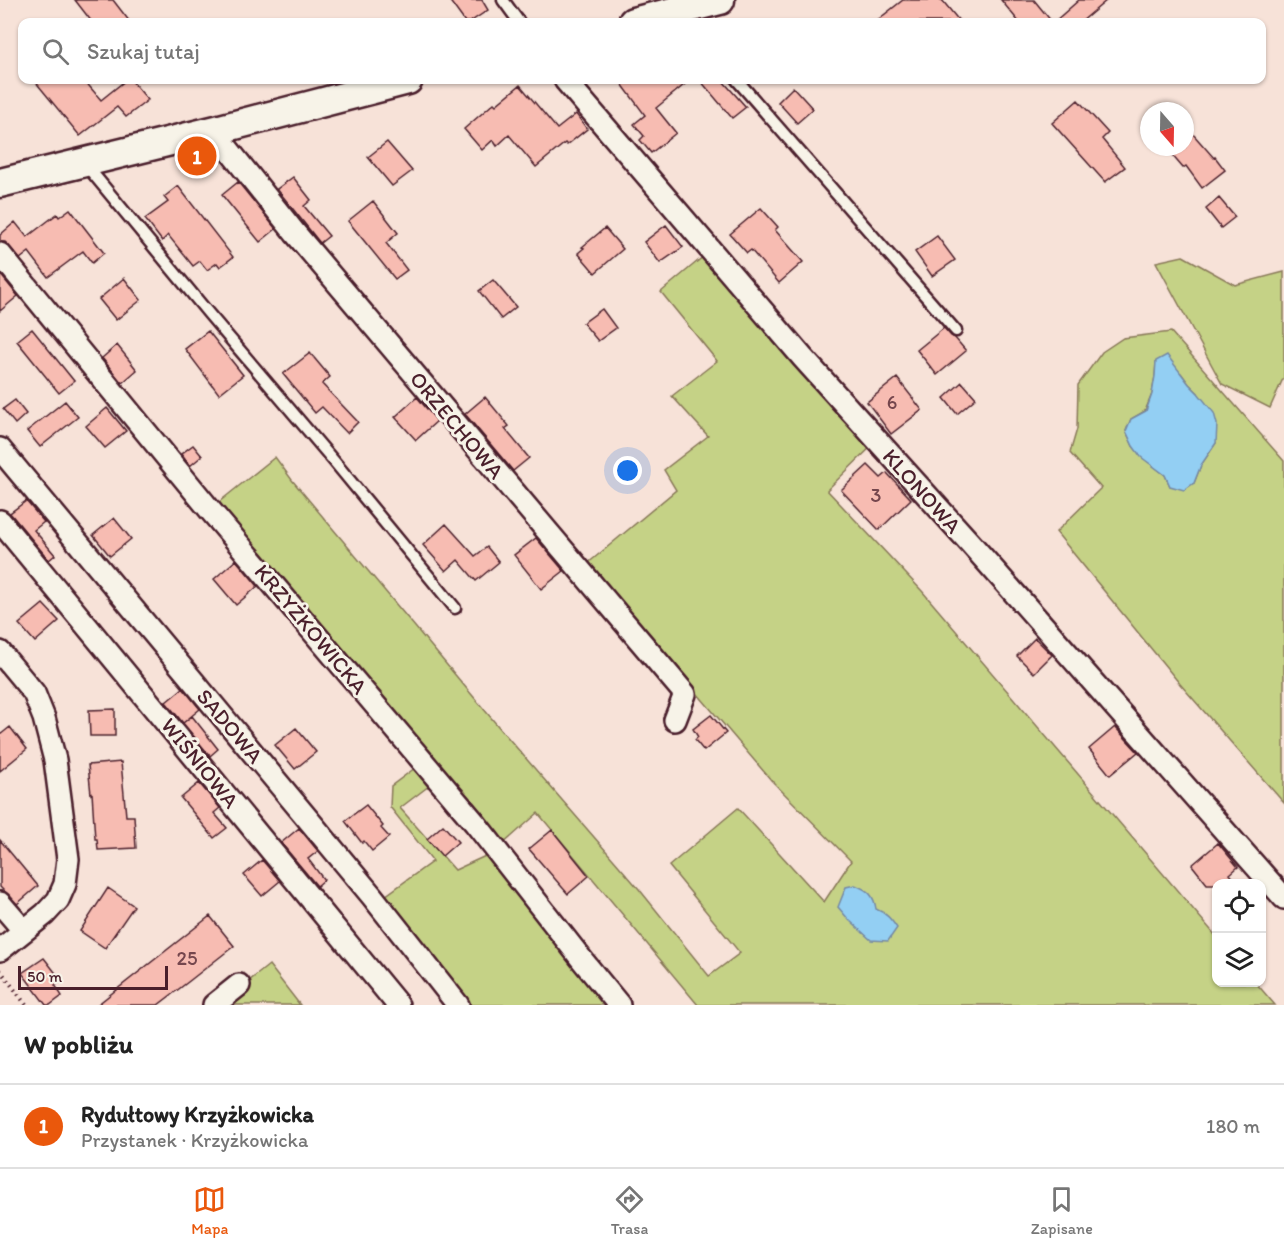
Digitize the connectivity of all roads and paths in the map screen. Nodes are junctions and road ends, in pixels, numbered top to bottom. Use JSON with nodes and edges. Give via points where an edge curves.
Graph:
{"nodes":[{"id":1,"x":503,"y":0,"type":"edge"},
{"id":2,"x":720,"y":0,"type":"edge"},
{"id":3,"x":516,"y":18,"type":"edge"},
{"id":4,"x":660,"y":18,"type":"edge"},
{"id":5,"x":393,"y":84,"type":"edge"},
{"id":6,"x":568,"y":84,"type":"edge"},
{"id":7,"x":740,"y":84,"type":"edge"},
{"id":8,"x":216,"y":130,"type":"junction"},
{"id":9,"x":84,"y":162,"type":"junction"},
{"id":10,"x":0,"y":183,"type":"edge"},
{"id":11,"x":0,"y":254,"type":"edge"},
{"id":12,"x":956,"y":331,"type":"dead end"},
{"id":13,"x":0,"y":449,"type":"edge"},
{"id":14,"x":0,"y":521,"type":"edge"},
{"id":15,"x":455,"y":608,"type":"dead end"},
{"id":16,"x":0,"y":652,"type":"edge"},
{"id":17,"x":675,"y":720,"type":"dead end"},
{"id":18,"x":1284,"y":898,"type":"edge"},
{"id":19,"x":0,"y":903,"type":"edge"},
{"id":20,"x":24,"y":931,"type":"junction"},
{"id":21,"x":0,"y":950,"type":"edge"},
{"id":22,"x":0,"y":969,"type":"edge"},
{"id":23,"x":238,"y":985,"type":"dead end"},
{"id":24,"x":26,"y":1005,"type":"edge"},
{"id":25,"x":214,"y":1005,"type":"edge"},
{"id":26,"x":398,"y":1005,"type":"edge"},
{"id":27,"x":458,"y":1005,"type":"edge"},
{"id":28,"x":619,"y":1005,"type":"edge"}],
"edges":[{"from":1,"to":3,"type":"lane"},
{"from":2,"to":4,"type":"street","via":[[681,15]]},
{"from":5,"to":8,"type":"street"},
{"from":6,"to":18,"type":"street","name":"KLONOWA","via":[[803,358]]},
{"from":7,"to":12,"type":"lane"},
{"from":8,"to":9,"type":"street"},
{"from":8,"to":17,"type":"street","name":"ORZECHOWA","via":[[295,233],[685,694]]},
{"from":9,"to":10,"type":"street"},
{"from":9,"to":15,"type":"lane"},
{"from":11,"to":28,"type":"street","name":"KRZYŻKOWICKA","via":[[217,519],[475,823]]},
{"from":13,"to":27,"type":"street","name":"SADOWA"},
{"from":14,"to":26,"type":"street","name":"WIŚNIOWA"},
{"from":16,"to":20,"type":"street","via":[[34,693],[44,718],[55,760],[68,859],[65,884],[58,900]]},
{"from":19,"to":20,"type":"street"},
{"from":20,"to":21,"type":"street"},
{"from":22,"to":24,"type":"path"},
{"from":23,"to":25,"type":"street"}]}
